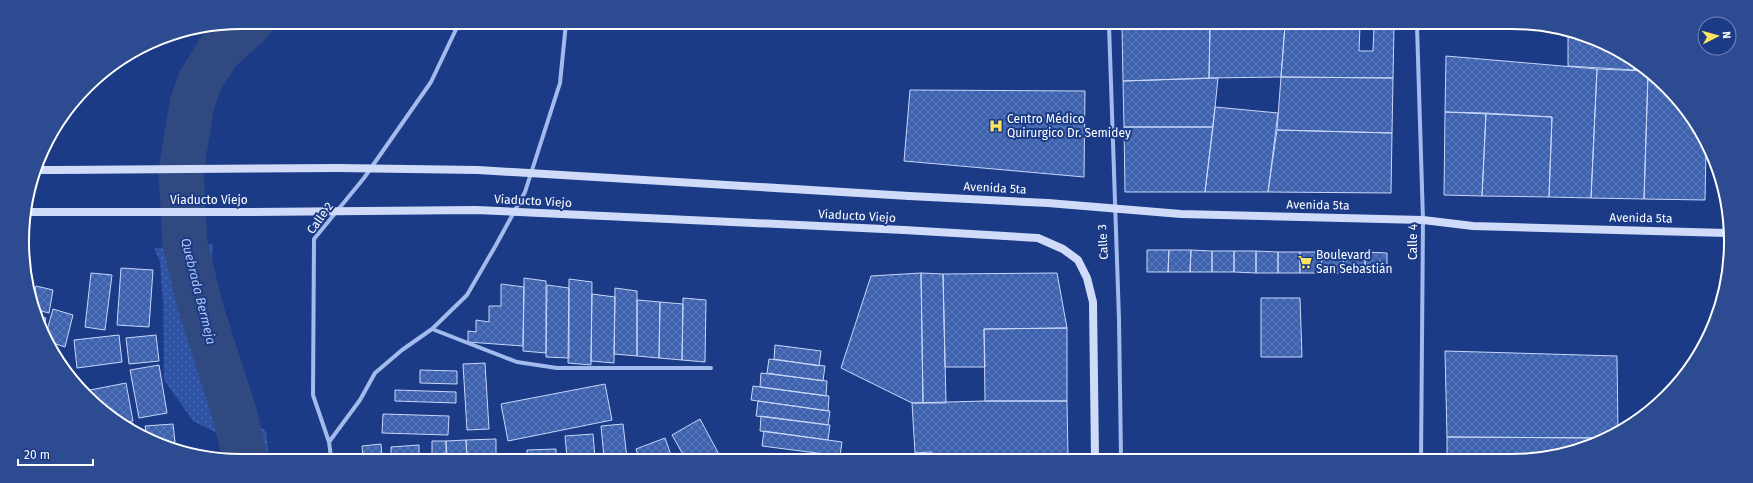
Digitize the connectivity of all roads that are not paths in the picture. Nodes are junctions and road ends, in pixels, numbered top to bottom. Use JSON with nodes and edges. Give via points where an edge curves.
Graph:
{"nodes":[{"id":1,"x":456,"y":29,"type":"edge"},
{"id":2,"x":565,"y":29,"type":"edge"},
{"id":3,"x":1109,"y":29,"type":"edge"},
{"id":4,"x":1417,"y":29,"type":"edge"},
{"id":5,"x":41,"y":170,"type":"edge"},
{"id":6,"x":909,"y":196,"type":"joint"},
{"id":7,"x":1114,"y":209,"type":"junction"},
{"id":8,"x":31,"y":212,"type":"edge"},
{"id":9,"x":1423,"y":220,"type":"junction"},
{"id":10,"x":1724,"y":233,"type":"edge"},
{"id":11,"x":1038,"y":238,"type":"joint"},
{"id":12,"x":432,"y":329,"type":"junction"},
{"id":13,"x":711,"y":368,"type":"dead end"},
{"id":14,"x":329,"y":442,"type":"junction"},
{"id":15,"x":331,"y":454,"type":"edge"},
{"id":16,"x":1095,"y":454,"type":"edge"},
{"id":17,"x":1121,"y":454,"type":"edge"},
{"id":18,"x":1421,"y":454,"type":"edge"}],
"edges":[{"from":1,"to":14,"type":"street","name":"Calle 2","via":[[432,82],[364,178],[314,239],[313,395]]},
{"from":2,"to":12,"type":"street","via":[[560,83],[525,192],[467,295]]},
{"from":3,"to":7,"type":"street","name":"Calle 3"},
{"from":4,"to":9,"type":"street","name":"Calle 4"},
{"from":5,"to":6,"type":"street","name":"Viaducto Viejo","bridge":true,"via":[[478,170]]},
{"from":6,"to":7,"type":"street","name":"Avenida 5ta"},
{"from":7,"to":9,"type":"street","name":"Avenida 5ta","via":[[1181,214]]},
{"from":7,"to":17,"type":"street","name":"Calle 3"},
{"from":8,"to":11,"type":"street","name":"Viaducto Viejo","bridge":true,"via":[[476,210]]},
{"from":9,"to":10,"type":"street","name":"Avenida 5ta","via":[[1473,226]]},
{"from":9,"to":18,"type":"street","name":"Calle 4"},
{"from":11,"to":16,"type":"street","name":"Calle 3","via":[[1063,249],[1078,260],[1087,278],[1093,302]]},
{"from":12,"to":13,"type":"street","via":[[517,362],[557,368]]},
{"from":12,"to":14,"type":"street","via":[[402,350],[375,374],[360,400]]},
{"from":14,"to":15,"type":"street","name":"Calle 2"}]}
